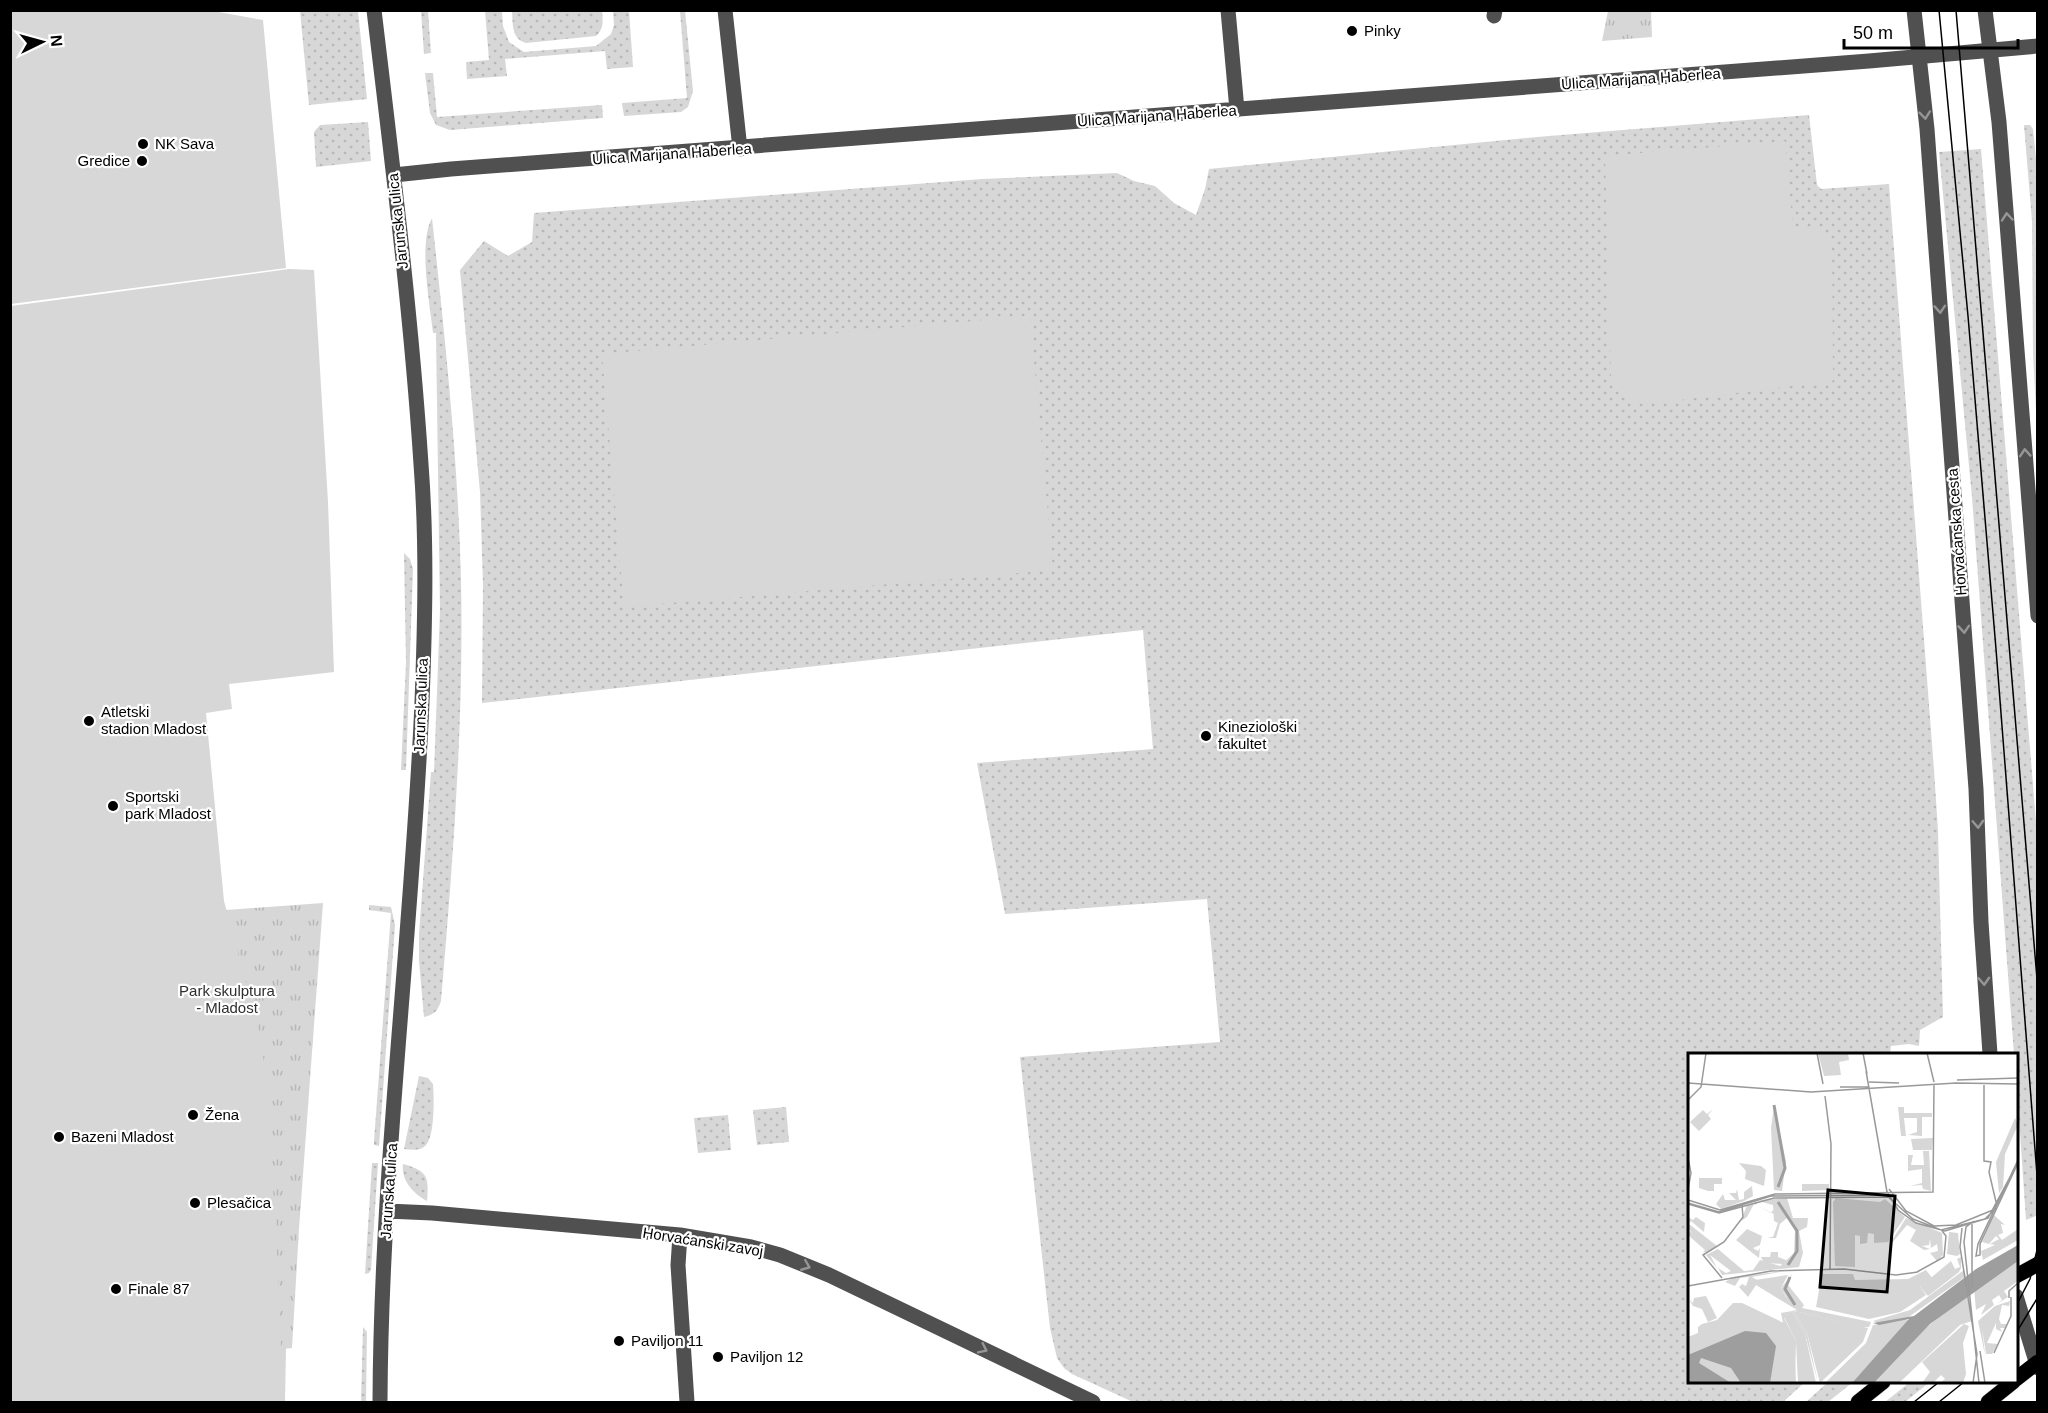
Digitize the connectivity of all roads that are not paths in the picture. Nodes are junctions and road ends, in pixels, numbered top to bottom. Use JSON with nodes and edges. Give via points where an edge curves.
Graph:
{"nodes":[{"id":1,"x":374,"y":10,"type":"edge"},
{"id":2,"x":725,"y":10,"type":"edge"},
{"id":3,"x":1228,"y":10,"type":"edge"},
{"id":4,"x":1914,"y":10,"type":"edge"},
{"id":5,"x":1985,"y":10,"type":"edge"},
{"id":6,"x":2037,"y":45,"type":"edge"},
{"id":7,"x":1990,"y":49,"type":"junction"},
{"id":8,"x":1919,"y":57,"type":"junction"},
{"id":9,"x":1237,"y":110,"type":"junction"},
{"id":10,"x":740,"y":148,"type":"junction"},
{"id":11,"x":394,"y":175,"type":"junction"},
{"id":12,"x":2037,"y":616,"type":"edge"},
{"id":13,"x":1990,"y":1053,"type":"edge"},
{"id":14,"x":387,"y":1211,"type":"junction"},
{"id":15,"x":680,"y":1235,"type":"junction"},
{"id":16,"x":2037,"y":1264,"type":"edge"},
{"id":17,"x":2018,"y":1275,"type":"edge"},
{"id":18,"x":2018,"y":1302,"type":"edge"},
{"id":19,"x":2037,"y":1364,"type":"edge"},
{"id":20,"x":2018,"y":1378,"type":"edge"},
{"id":21,"x":1882,"y":1383,"type":"edge"},
{"id":22,"x":2011,"y":1383,"type":"edge"},
{"id":23,"x":380,"y":1402,"type":"edge"},
{"id":24,"x":687,"y":1402,"type":"edge"},
{"id":25,"x":1093,"y":1402,"type":"edge"},
{"id":26,"x":1858,"y":1402,"type":"edge"},
{"id":27,"x":1988,"y":1402,"type":"edge"}],
"edges":[{"from":1,"to":11,"type":"street","name":"Jarunska ulica"},
{"from":2,"to":10,"type":"street"},
{"from":3,"to":9,"type":"street"},
{"from":4,"to":8,"type":"street","name":"Horvaćanska cesta"},
{"from":5,"to":7,"type":"street"},
{"from":6,"to":7,"type":"street","name":"Ulica Marijana Haberlea"},
{"from":7,"to":8,"type":"street","name":"Ulica Marijana Haberlea"},
{"from":12,"to":7,"type":"street","one_way":true},
{"from":8,"to":9,"type":"street","name":"Ulica Marijana Haberlea"},
{"from":8,"to":13,"type":"street","name":"Horvaćanska cesta","one_way":true,"via":[[1975,766]]},
{"from":9,"to":10,"type":"street","name":"Ulica Marijana Haberlea"},
{"from":10,"to":11,"type":"street","name":"Ulica Marijana Haberlea"},
{"from":11,"to":14,"type":"street","name":"Jarunska ulica","via":[[413,368],[424,538],[422,701]]},
{"from":14,"to":15,"type":"street","name":"Horvaćanski zavoj"},
{"from":14,"to":23,"type":"street","name":"Jarunska ulica"},
{"from":15,"to":24,"type":"street","via":[[678,1265]]},
{"from":15,"to":25,"type":"street","name":"Horvaćanski zavoj","one_way":true,"via":[[780,1255]]},
{"from":16,"to":17,"type":"main road"},
{"from":18,"to":19,"type":"street"},
{"from":19,"to":20,"type":"main road"},
{"from":21,"to":26,"type":"main road"},
{"from":22,"to":27,"type":"main road"}]}
